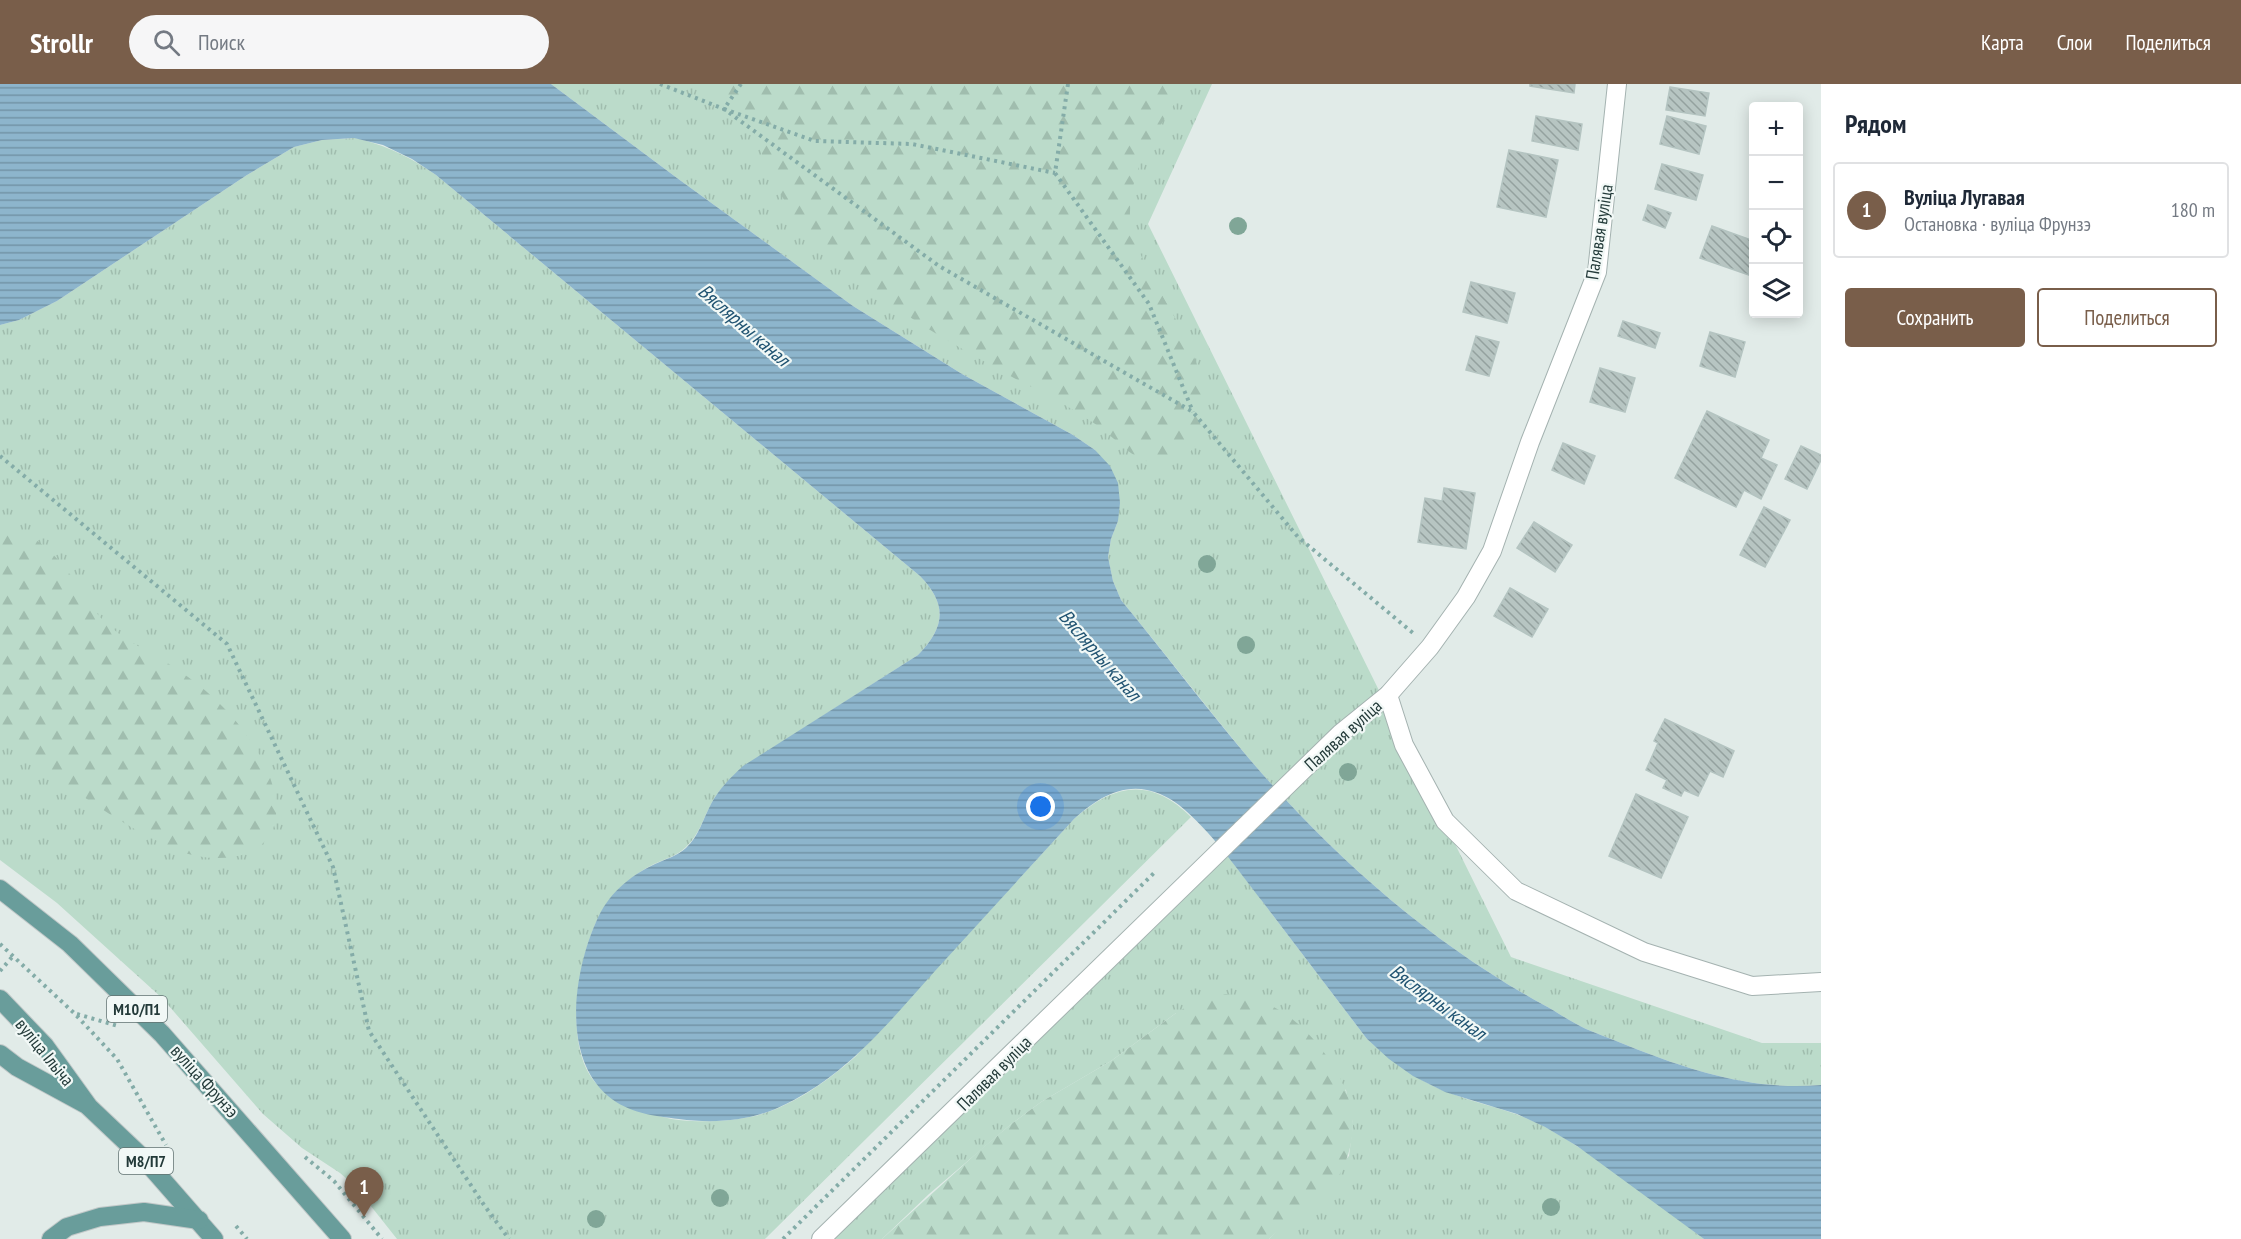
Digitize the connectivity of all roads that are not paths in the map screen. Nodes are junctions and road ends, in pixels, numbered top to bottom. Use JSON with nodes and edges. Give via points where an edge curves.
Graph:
{"nodes":[{"id":1,"x":1617,"y":84,"type":"edge"},
{"id":2,"x":1388,"y":695,"type":"junction"},
{"id":3,"x":0,"y":889,"type":"edge"},
{"id":4,"x":1821,"y":982,"type":"edge"},
{"id":5,"x":0,"y":999,"type":"edge"},
{"id":6,"x":0,"y":1054,"type":"edge"},
{"id":7,"x":89,"y":1107,"type":"junction"},
{"id":8,"x":199,"y":1220,"type":"junction"},
{"id":9,"x":51,"y":1239,"type":"edge"},
{"id":10,"x":214,"y":1239,"type":"edge"},
{"id":11,"x":342,"y":1239,"type":"edge"},
{"id":12,"x":821,"y":1239,"type":"edge"}],
"edges":[{"from":1,"to":2,"type":"street","name":"Палявая вуліца","via":[[1597,272],[1492,551],[1466,597],[1430,647]]},
{"from":2,"to":4,"type":"street","via":[[1404,745],[1445,821],[1516,891],[1644,952],[1752,986]]},
{"from":2,"to":12,"type":"street","name":"Палявая вуліца","via":[[1341,733]]},
{"from":3,"to":11,"type":"main road","name":"вуліца Фрунзэ","number":"М10/П1","via":[[70,944],[162,1034]]},
{"from":5,"to":7,"type":"main road","name":"вуліца Ільіча","number":"М8/П7","via":[[45,1046]]},
{"from":6,"to":7,"type":"main road","name":"вуліца Ільіча","number":"М8/П7"},
{"from":7,"to":8,"type":"main road","name":"вуліца Ільіча","number":"М8/П7","via":[[145,1160]]},
{"from":8,"to":9,"type":"main road","via":[[144,1212],[100,1217],[67,1227]]},
{"from":8,"to":10,"type":"main road","name":"вуліца Ільіча","number":"М8/П7"}]}
